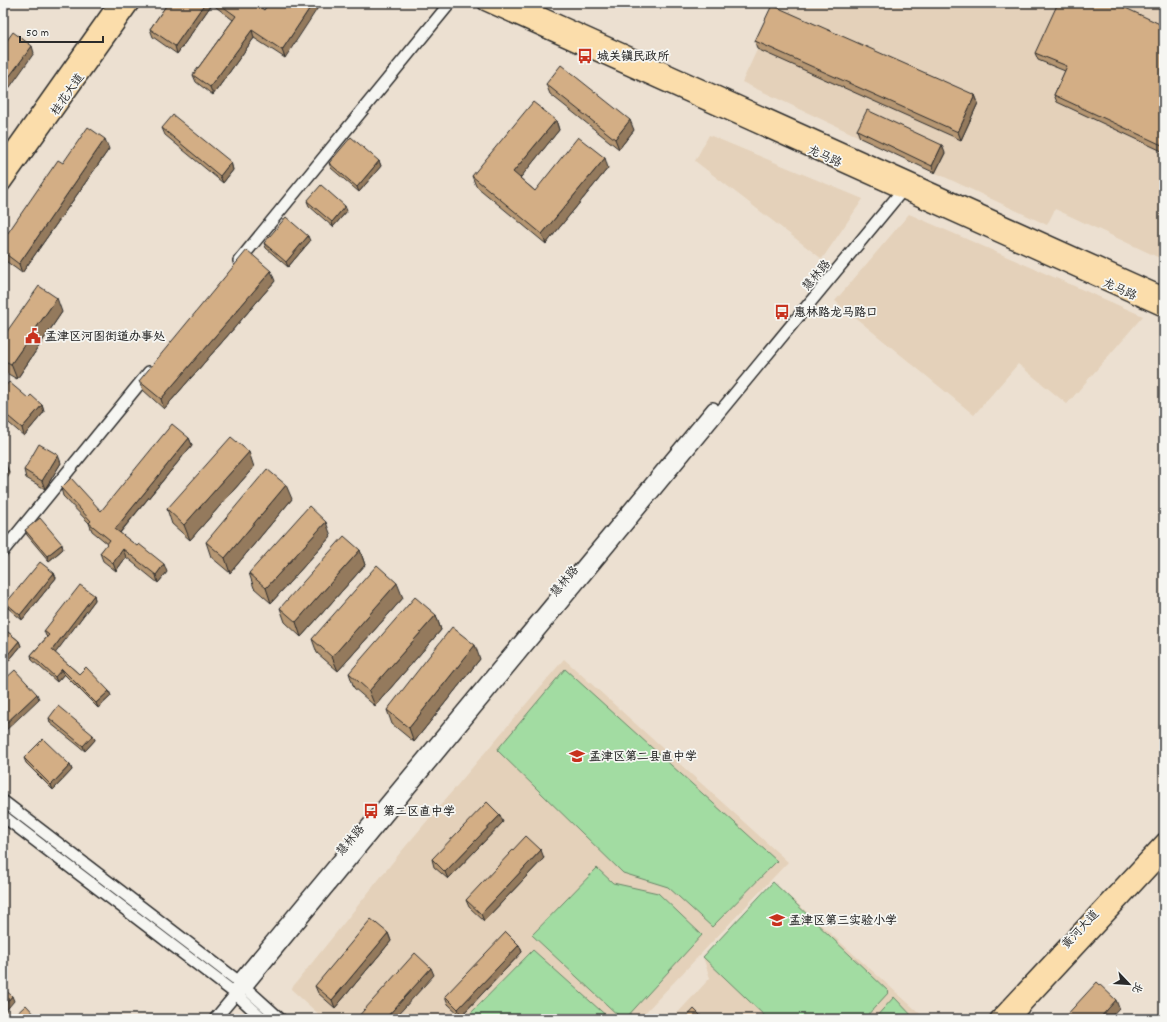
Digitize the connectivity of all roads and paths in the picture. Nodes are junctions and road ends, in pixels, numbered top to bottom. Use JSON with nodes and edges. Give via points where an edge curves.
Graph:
{"nodes":[{"id":1,"x":116,"y":3,"type":"edge"},
{"id":2,"x":132,"y":3,"type":"edge"},
{"id":3,"x":450,"y":3,"type":"edge"},
{"id":4,"x":485,"y":3,"type":"edge"},
{"id":5,"x":515,"y":3,"type":"edge"},
{"id":6,"x":3,"y":163,"type":"edge"},
{"id":7,"x":3,"y":184,"type":"edge"},
{"id":8,"x":902,"y":184,"type":"junction"},
{"id":9,"x":234,"y":268,"type":"edge"},
{"id":10,"x":1164,"y":295,"type":"edge"},
{"id":11,"x":1164,"y":309,"type":"edge"},
{"id":12,"x":159,"y":360,"type":"edge"},
{"id":13,"x":3,"y":552,"type":"edge"},
{"id":14,"x":3,"y":802,"type":"edge"},
{"id":15,"x":3,"y":816,"type":"edge"},
{"id":16,"x":1164,"y":840,"type":"edge"},
{"id":17,"x":1164,"y":854,"type":"edge"},
{"id":18,"x":242,"y":984,"type":"junction"},
{"id":19,"x":236,"y":994,"type":"junction"},
{"id":20,"x":215,"y":1019,"type":"edge"},
{"id":21,"x":263,"y":1019,"type":"edge"},
{"id":22,"x":280,"y":1019,"type":"edge"},
{"id":23,"x":997,"y":1019,"type":"edge"},
{"id":24,"x":1011,"y":1019,"type":"edge"}],
"edges":[{"from":1,"to":6,"type":"main road","name":"桂花大道"},
{"from":2,"to":7,"type":"main road","name":"桂花大道"},
{"from":3,"to":9,"type":"street"},
{"from":4,"to":8,"type":"main road","name":"龙马路"},
{"from":5,"to":8,"type":"main road","name":"龙马路"},
{"from":8,"to":10,"type":"main road","name":"龙马路"},
{"from":8,"to":11,"type":"main road","name":"龙马路"},
{"from":8,"to":18,"type":"street","name":"慧林路"},
{"from":12,"to":13,"type":"street"},
{"from":14,"to":18,"type":"street"},
{"from":15,"to":19,"type":"street"},
{"from":16,"to":23,"type":"main road","name":"黄河大道"},
{"from":17,"to":24,"type":"main road","name":"黄河大道"},
{"from":18,"to":19,"type":"street","name":"慧林路"},
{"from":18,"to":22,"type":"street"},
{"from":19,"to":20,"type":"street","name":"慧林路"},
{"from":19,"to":21,"type":"street"}]}
